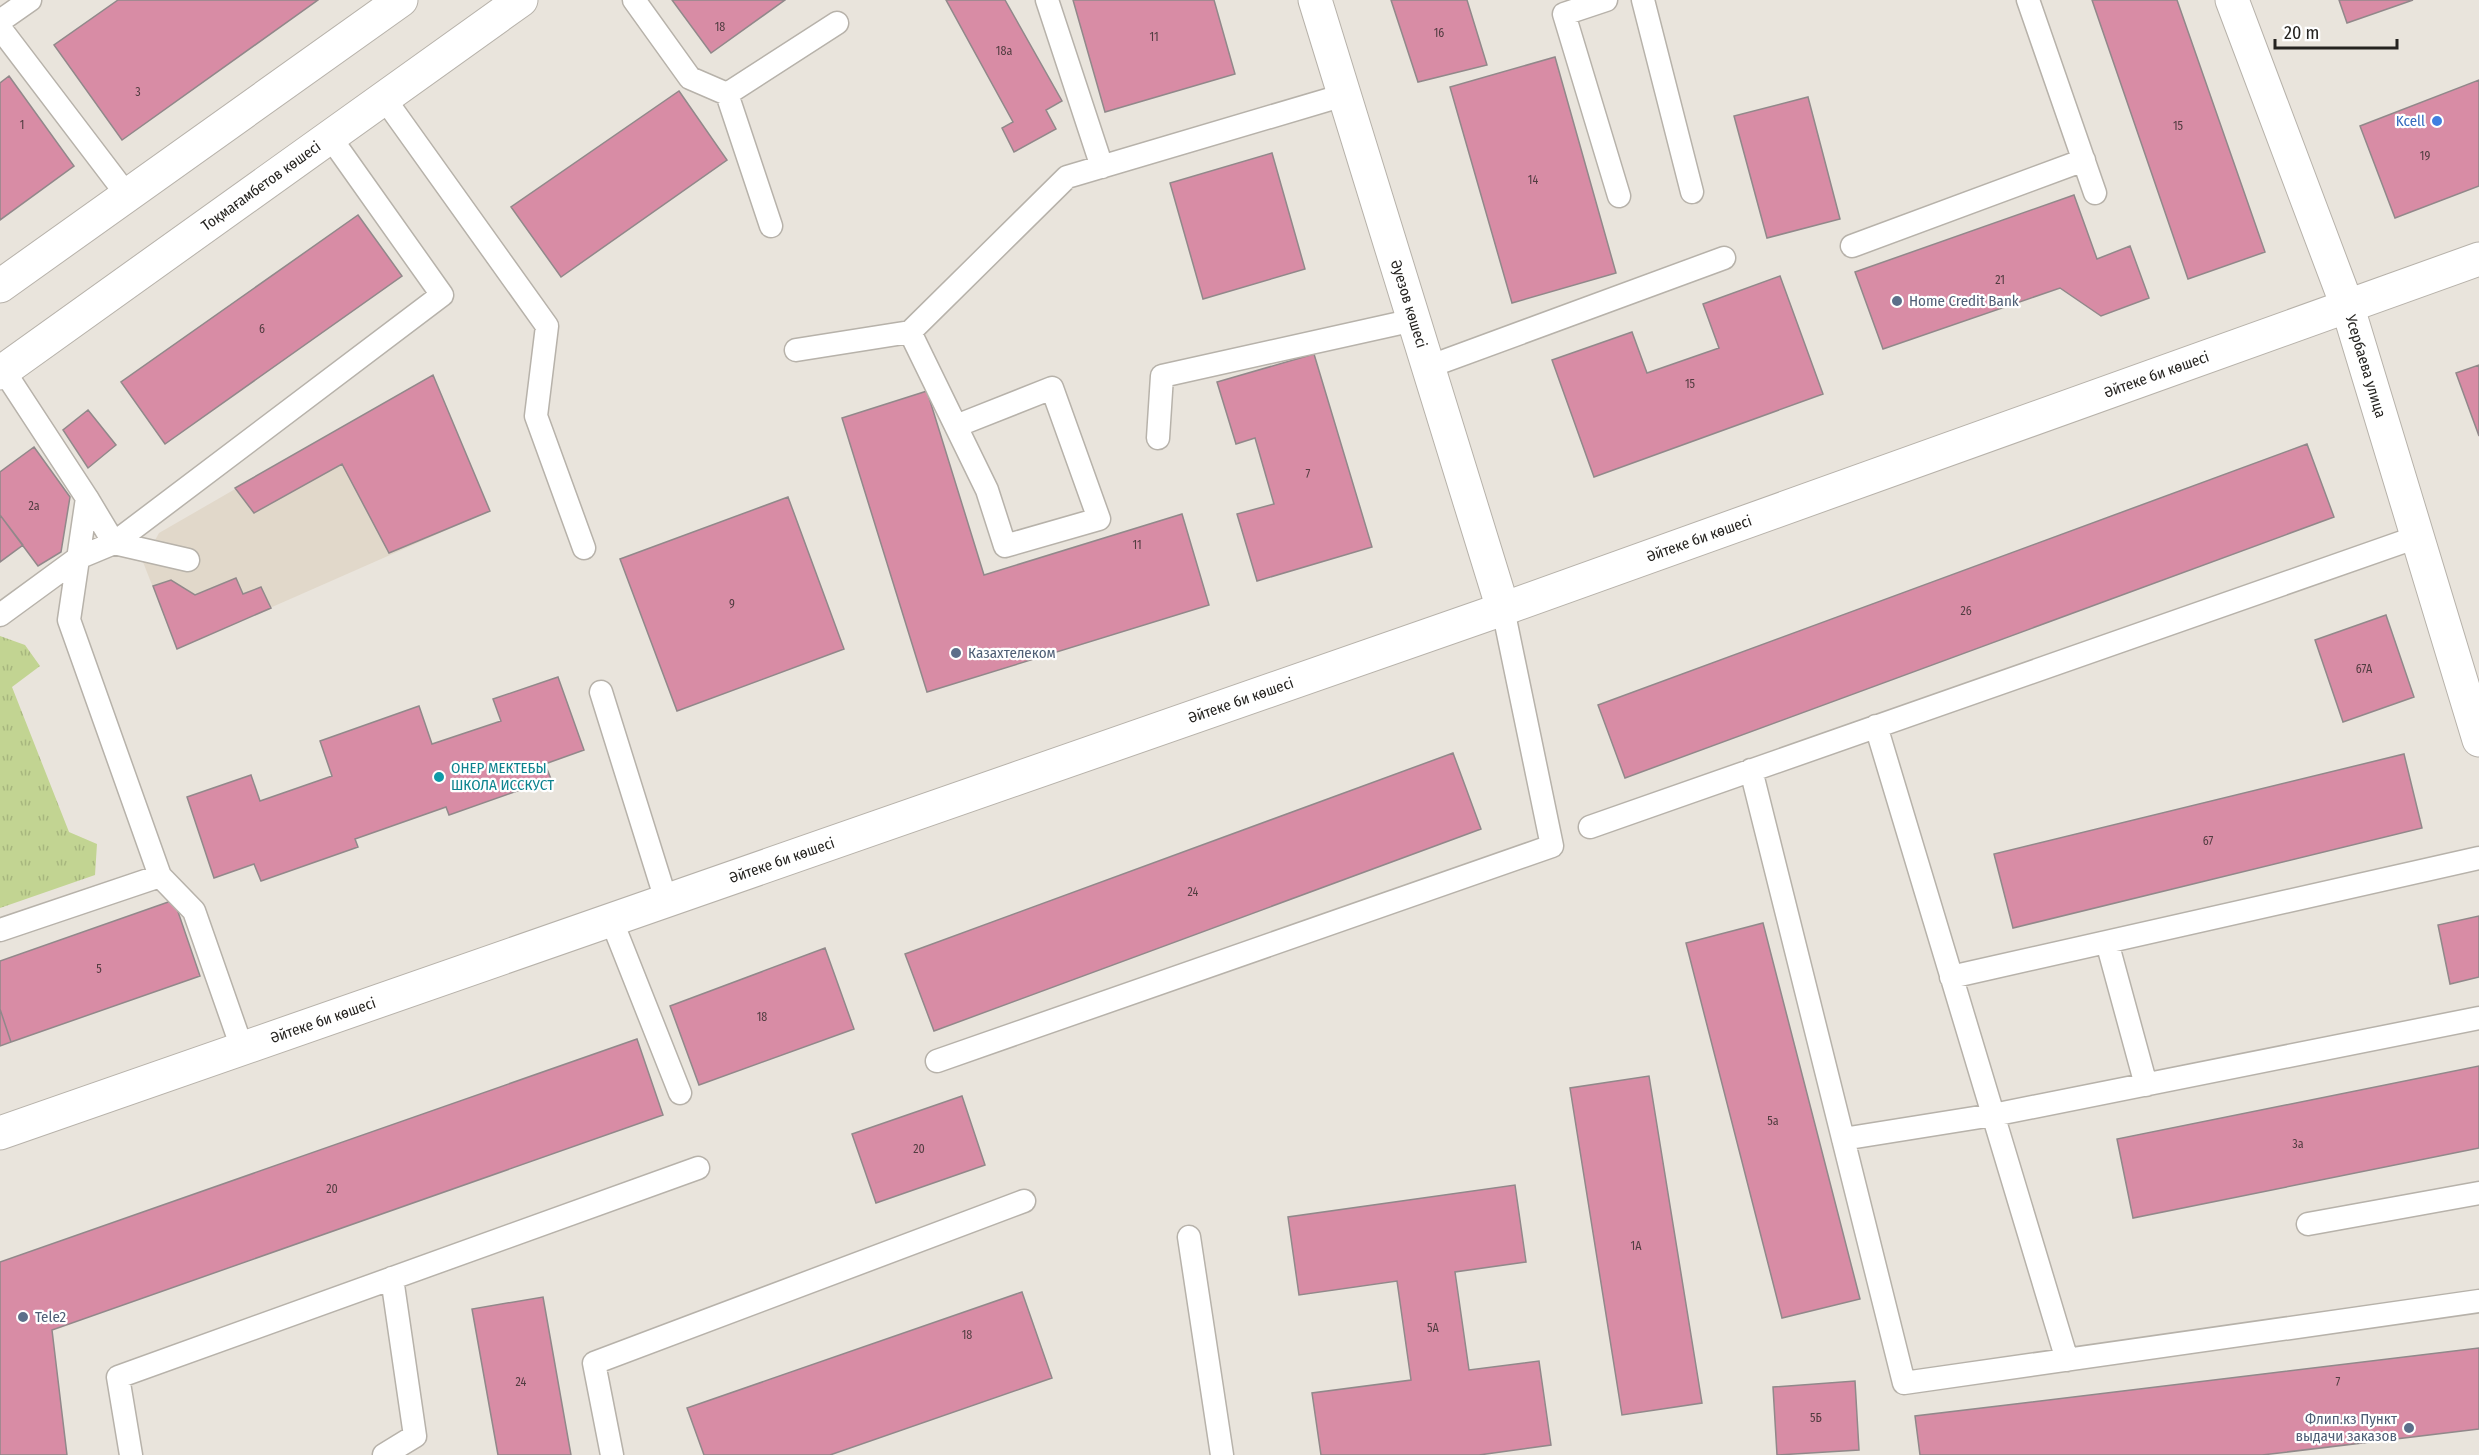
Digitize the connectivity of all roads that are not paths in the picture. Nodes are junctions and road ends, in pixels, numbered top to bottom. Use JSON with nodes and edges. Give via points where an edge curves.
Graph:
{"nodes":[{"id":1,"x":30,"y":0,"type":"edge"},
{"id":2,"x":401,"y":0,"type":"edge"},
{"id":3,"x":521,"y":0,"type":"edge"},
{"id":4,"x":634,"y":0,"type":"edge"},
{"id":5,"x":1047,"y":0,"type":"edge"},
{"id":6,"x":1315,"y":0,"type":"edge"},
{"id":7,"x":1606,"y":0,"type":"edge"},
{"id":8,"x":1643,"y":0,"type":"edge"},
{"id":9,"x":2028,"y":0,"type":"edge"},
{"id":10,"x":2232,"y":0,"type":"edge"},
{"id":11,"x":0,"y":21,"type":"edge"},
{"id":12,"x":837,"y":23,"type":"dead end"},
{"id":13,"x":0,"y":28,"type":"edge"},
{"id":14,"x":727,"y":94,"type":"junction"},
{"id":15,"x":1344,"y":95,"type":"junction"},
{"id":16,"x":384,"y":98,"type":"junction"},
{"id":17,"x":330,"y":137,"type":"junction"},
{"id":18,"x":2084,"y":160,"type":"junction"},
{"id":19,"x":1102,"y":167,"type":"junction"},
{"id":20,"x":1692,"y":192,"type":"dead end"},
{"id":21,"x":2095,"y":193,"type":"dead end"},
{"id":22,"x":127,"y":195,"type":"junction"},
{"id":23,"x":1619,"y":196,"type":"dead end"},
{"id":24,"x":771,"y":226,"type":"dead end"},
{"id":25,"x":1852,"y":246,"type":"dead end"},
{"id":26,"x":1724,"y":258,"type":"dead end"},
{"id":27,"x":2479,"y":259,"type":"edge"},
{"id":28,"x":0,"y":286,"type":"edge"},
{"id":29,"x":2348,"y":308,"type":"junction"},
{"id":30,"x":1414,"y":320,"type":"junction"},
{"id":31,"x":910,"y":332,"type":"junction"},
{"id":32,"x":795,"y":350,"type":"dead end"},
{"id":33,"x":1428,"y":367,"type":"junction"},
{"id":34,"x":2,"y":372,"type":"edge"},
{"id":35,"x":956,"y":426,"type":"junction"},
{"id":36,"x":1158,"y":438,"type":"dead end"},
{"id":37,"x":87,"y":498,"type":"junction"},
{"id":38,"x":2417,"y":537,"type":"junction"},
{"id":39,"x":114,"y":543,"type":"junction"},
{"id":40,"x":584,"y":548,"type":"dead end"},
{"id":41,"x":78,"y":558,"type":"junction"},
{"id":42,"x":188,"y":560,"type":"dead end"},
{"id":43,"x":1503,"y":609,"type":"junction"},
{"id":44,"x":0,"y":615,"type":"edge"},
{"id":45,"x":601,"y":692,"type":"dead end"},
{"id":46,"x":2474,"y":702,"type":"edge"},
{"id":47,"x":1876,"y":726,"type":"junction"},
{"id":48,"x":2479,"y":740,"type":"edge"},
{"id":49,"x":1751,"y":770,"type":"junction"},
{"id":50,"x":1590,"y":826,"type":"dead end"},
{"id":51,"x":2479,"y":858,"type":"edge"},
{"id":52,"x":160,"y":876,"type":"junction"},
{"id":53,"x":666,"y":900,"type":"junction"},
{"id":54,"x":611,"y":919,"type":"junction"},
{"id":55,"x":0,"y":930,"type":"edge"},
{"id":56,"x":2107,"y":942,"type":"junction"},
{"id":57,"x":1951,"y":977,"type":"junction"},
{"id":58,"x":2479,"y":1018,"type":"edge"},
{"id":59,"x":242,"y":1048,"type":"junction"},
{"id":60,"x":936,"y":1061,"type":"dead end"},
{"id":61,"x":2146,"y":1084,"type":"junction"},
{"id":62,"x":680,"y":1093,"type":"dead end"},
{"id":63,"x":1993,"y":1115,"type":"junction"},
{"id":64,"x":0,"y":1132,"type":"edge"},
{"id":65,"x":1843,"y":1139,"type":"junction"},
{"id":66,"x":698,"y":1168,"type":"dead end"},
{"id":67,"x":2479,"y":1193,"type":"edge"},
{"id":68,"x":1024,"y":1201,"type":"dead end"},
{"id":69,"x":2308,"y":1224,"type":"dead end"},
{"id":70,"x":1189,"y":1237,"type":"dead end"},
{"id":71,"x":392,"y":1278,"type":"junction"},
{"id":72,"x":2479,"y":1301,"type":"edge"},
{"id":73,"x":2067,"y":1360,"type":"junction"},
{"id":74,"x":130,"y":1455,"type":"edge"},
{"id":75,"x":384,"y":1455,"type":"edge"},
{"id":76,"x":612,"y":1455,"type":"edge"},
{"id":77,"x":1222,"y":1455,"type":"edge"}],
"edges":[{"from":1,"to":11,"type":"lane"},
{"from":2,"to":22,"type":"street"},
{"from":3,"to":16,"type":"street","name":"Тоқмағамбетов көшесі"},
{"from":4,"to":14,"type":"lane","via":[[690,78]]},
{"from":5,"to":19,"type":"lane"},
{"from":6,"to":15,"type":"street","name":"Әуезов көшесі"},
{"from":7,"to":23,"type":"lane","via":[[1564,14]]},
{"from":8,"to":20,"type":"lane"},
{"from":9,"to":18,"type":"lane"},
{"from":10,"to":29,"type":"street","name":"Усербаева улица"},
{"from":12,"to":14,"type":"lane"},
{"from":13,"to":22,"type":"lane"},
{"from":14,"to":24,"type":"lane"},
{"from":15,"to":19,"type":"lane"},
{"from":15,"to":30,"type":"street","name":"Әуезов көшесі"},
{"from":16,"to":17,"type":"street","name":"Тоқмағамбетов көшесі"},
{"from":16,"to":40,"type":"lane","via":[[547,326],[537,416]]},
{"from":17,"to":34,"type":"street","name":"Тоқмағамбетов көшесі"},
{"from":17,"to":39,"type":"lane","via":[[442,295]]},
{"from":18,"to":21,"type":"lane"},
{"from":18,"to":25,"type":"lane"},
{"from":19,"to":31,"type":"lane","via":[[1067,177]]},
{"from":22,"to":28,"type":"street"},
{"from":26,"to":33,"type":"lane"},
{"from":27,"to":29,"type":"street","name":"Әйтеке би көшесі"},
{"from":29,"to":38,"type":"street","name":"Усербаева улица"},
{"from":29,"to":43,"type":"street","name":"Әйтеке би көшесі"},
{"from":30,"to":33,"type":"street","name":"Әуезов көшесі"},
{"from":30,"to":36,"type":"lane","via":[[1162,376]]},
{"from":31,"to":32,"type":"lane"},
{"from":31,"to":35,"type":"lane"},
{"from":33,"to":43,"type":"street","name":"Әуезов көшесі"},
{"from":34,"to":37,"type":"lane"},
{"from":35,"to":35,"type":"lane","via":[[987,490],[1005,546],[1099,519],[1052,387]]},
{"from":37,"to":39,"type":"lane"},
{"from":37,"to":41,"type":"lane"},
{"from":38,"to":46,"type":"street","name":"Усербаева улица"},
{"from":38,"to":47,"type":"lane"},
{"from":39,"to":41,"type":"lane"},
{"from":39,"to":42,"type":"lane"},
{"from":41,"to":44,"type":"lane"},
{"from":41,"to":52,"type":"lane","via":[[69,620]]},
{"from":43,"to":53,"type":"street","name":"Әйтеке би көшесі"},
{"from":43,"to":60,"type":"lane","via":[[1552,846]]},
{"from":45,"to":53,"type":"lane"},
{"from":46,"to":48,"type":"street","name":"Усербаева улица"},
{"from":47,"to":49,"type":"lane"},
{"from":47,"to":57,"type":"lane"},
{"from":49,"to":50,"type":"lane"},
{"from":49,"to":65,"type":"lane"},
{"from":51,"to":56,"type":"lane"},
{"from":52,"to":55,"type":"lane"},
{"from":52,"to":59,"type":"lane","via":[[194,911]]},
{"from":53,"to":54,"type":"street","name":"Әйтеке би көшесі"},
{"from":54,"to":59,"type":"street","name":"Әйтеке би көшесі"},
{"from":54,"to":62,"type":"lane"},
{"from":56,"to":57,"type":"lane"},
{"from":56,"to":61,"type":"lane"},
{"from":57,"to":63,"type":"lane"},
{"from":58,"to":61,"type":"lane"},
{"from":59,"to":64,"type":"street","name":"Әйтеке би көшесі"},
{"from":61,"to":63,"type":"lane"},
{"from":63,"to":65,"type":"lane"},
{"from":63,"to":73,"type":"lane"},
{"from":65,"to":73,"type":"lane","via":[[1904,1383]]},
{"from":66,"to":71,"type":"lane"},
{"from":67,"to":69,"type":"lane"},
{"from":68,"to":76,"type":"lane","via":[[594,1363]]},
{"from":70,"to":77,"type":"lane"},
{"from":71,"to":74,"type":"lane","via":[[118,1377]]},
{"from":71,"to":75,"type":"lane","via":[[415,1436]]},
{"from":72,"to":73,"type":"lane"}]}
